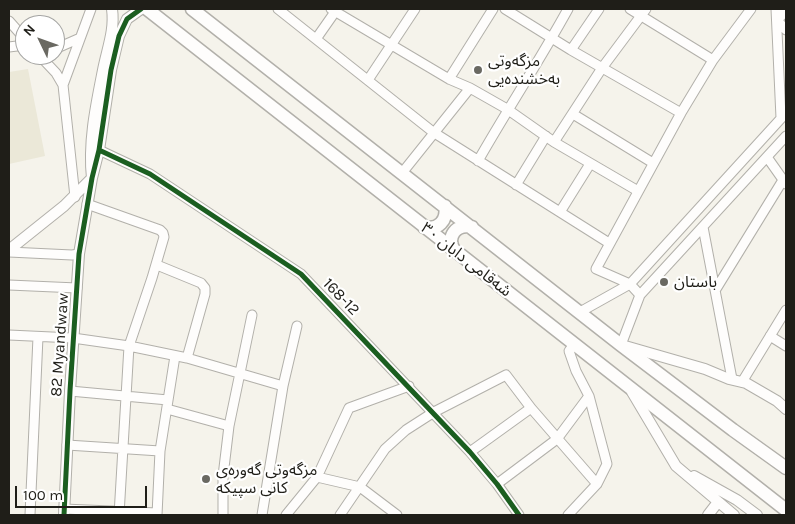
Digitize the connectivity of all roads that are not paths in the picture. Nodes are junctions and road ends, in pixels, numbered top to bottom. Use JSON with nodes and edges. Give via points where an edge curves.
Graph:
{"nodes":[{"id":1,"x":91,"y":9,"type":"edge"},
{"id":2,"x":112,"y":9,"type":"edge"},
{"id":3,"x":140,"y":9,"type":"edge"},
{"id":4,"x":147,"y":9,"type":"edge"},
{"id":5,"x":192,"y":9,"type":"edge"},
{"id":6,"x":278,"y":9,"type":"edge"},
{"id":7,"x":415,"y":9,"type":"edge"},
{"id":8,"x":492,"y":9,"type":"edge"},
{"id":9,"x":505,"y":9,"type":"edge"},
{"id":10,"x":568,"y":9,"type":"edge"},
{"id":11,"x":599,"y":9,"type":"edge"},
{"id":12,"x":630,"y":9,"type":"edge"},
{"id":13,"x":751,"y":9,"type":"edge"},
{"id":14,"x":776,"y":9,"type":"edge"},
{"id":15,"x":334,"y":10,"type":"edge"},
{"id":16,"x":786,"y":11,"type":"edge"},
{"id":17,"x":643,"y":12,"type":"edge"},
{"id":18,"x":777,"y":20,"type":"junction"},
{"id":19,"x":786,"y":30,"type":"edge"},
{"id":20,"x":80,"y":38,"type":"junction"},
{"id":21,"x":552,"y":38,"type":"junction"},
{"id":22,"x":316,"y":39,"type":"junction"},
{"id":23,"x":65,"y":45,"type":"edge"},
{"id":24,"x":392,"y":46,"type":"junction"},
{"id":25,"x":571,"y":50,"type":"junction"},
{"id":26,"x":713,"y":60,"type":"junction"},
{"id":27,"x":48,"y":65,"type":"edge"},
{"id":28,"x":602,"y":68,"type":"junction"},
{"id":29,"x":449,"y":79,"type":"junction"},
{"id":30,"x":368,"y":80,"type":"junction"},
{"id":31,"x":64,"y":85,"type":"junction"},
{"id":32,"x":470,"y":88,"type":"junction"},
{"id":33,"x":508,"y":109,"type":"junction"},
{"id":34,"x":681,"y":113,"type":"junction"},
{"id":35,"x":573,"y":114,"type":"junction"},
{"id":36,"x":784,"y":115,"type":"edge"},
{"id":37,"x":433,"y":132,"type":"junction"},
{"id":38,"x":546,"y":136,"type":"junction"},
{"id":39,"x":786,"y":136,"type":"edge"},
{"id":40,"x":554,"y":142,"type":"junction"},
{"id":41,"x":99,"y":150,"type":"junction"},
{"id":42,"x":767,"y":157,"type":"junction"},
{"id":43,"x":478,"y":161,"type":"junction"},
{"id":44,"x":653,"y":163,"type":"junction"},
{"id":45,"x":590,"y":164,"type":"junction"},
{"id":46,"x":402,"y":173,"type":"junction"},
{"id":47,"x":92,"y":178,"type":"junction"},
{"id":48,"x":785,"y":182,"type":"edge"},
{"id":49,"x":516,"y":185,"type":"junction"},
{"id":50,"x":638,"y":191,"type":"junction"},
{"id":51,"x":74,"y":196,"type":"junction"},
{"id":52,"x":87,"y":204,"type":"junction"},
{"id":53,"x":445,"y":206,"type":"junction"},
{"id":54,"x":560,"y":212,"type":"junction"},
{"id":55,"x":424,"y":227,"type":"junction"},
{"id":56,"x":472,"y":227,"type":"junction"},
{"id":57,"x":703,"y":227,"type":"junction"},
{"id":58,"x":609,"y":242,"type":"junction"},
{"id":59,"x":454,"y":250,"type":"junction"},
{"id":60,"x":9,"y":251,"type":"edge"},
{"id":61,"x":80,"y":254,"type":"junction"},
{"id":62,"x":156,"y":265,"type":"junction"},
{"id":63,"x":630,"y":284,"type":"junction"},
{"id":64,"x":9,"y":285,"type":"edge"},
{"id":65,"x":77,"y":288,"type":"junction"},
{"id":66,"x":716,"y":289,"type":"junction"},
{"id":67,"x":640,"y":295,"type":"junction"},
{"id":68,"x":786,"y":310,"type":"edge"},
{"id":69,"x":580,"y":312,"type":"junction"},
{"id":70,"x":252,"y":315,"type":"dead end"},
{"id":71,"x":297,"y":326,"type":"dead end"},
{"id":72,"x":9,"y":335,"type":"edge"},
{"id":73,"x":770,"y":336,"type":"junction"},
{"id":74,"x":38,"y":337,"type":"junction"},
{"id":75,"x":73,"y":338,"type":"junction"},
{"id":76,"x":574,"y":345,"type":"junction"},
{"id":77,"x":621,"y":345,"type":"junction"},
{"id":78,"x":129,"y":346,"type":"junction"},
{"id":79,"x":786,"y":346,"type":"edge"},
{"id":80,"x":174,"y":356,"type":"junction"},
{"id":81,"x":187,"y":358,"type":"junction"},
{"id":82,"x":239,"y":374,"type":"junction"},
{"id":83,"x":732,"y":380,"type":"junction"},
{"id":84,"x":742,"y":382,"type":"junction"},
{"id":85,"x":283,"y":386,"type":"junction"},
{"id":86,"x":409,"y":386,"type":"junction"},
{"id":87,"x":630,"y":389,"type":"junction"},
{"id":88,"x":757,"y":390,"type":"junction"},
{"id":89,"x":70,"y":391,"type":"junction"},
{"id":90,"x":126,"y":396,"type":"junction"},
{"id":91,"x":589,"y":396,"type":"junction"},
{"id":92,"x":168,"y":404,"type":"junction"},
{"id":93,"x":531,"y":408,"type":"junction"},
{"id":94,"x":786,"y":409,"type":"edge"},
{"id":95,"x":434,"y":412,"type":"junction"},
{"id":96,"x":786,"y":417,"type":"edge"},
{"id":97,"x":228,"y":426,"type":"junction"},
{"id":98,"x":557,"y":439,"type":"junction"},
{"id":99,"x":67,"y":445,"type":"junction"},
{"id":100,"x":123,"y":449,"type":"junction"},
{"id":101,"x":160,"y":451,"type":"junction"},
{"id":102,"x":470,"y":452,"type":"junction"},
{"id":103,"x":676,"y":466,"type":"junction"},
{"id":104,"x":786,"y":468,"type":"edge"},
{"id":105,"x":317,"y":477,"type":"junction"},
{"id":106,"x":497,"y":484,"type":"junction"},
{"id":107,"x":597,"y":484,"type":"junction"},
{"id":108,"x":360,"y":487,"type":"junction"},
{"id":109,"x":718,"y":502,"type":"junction"},
{"id":110,"x":786,"y":510,"type":"edge"},
{"id":111,"x":64,"y":512,"type":"edge"},
{"id":112,"x":119,"y":513,"type":"edge"},
{"id":113,"x":157,"y":514,"type":"edge"},
{"id":114,"x":516,"y":514,"type":"edge"},
{"id":115,"x":30,"y":515,"type":"edge"},
{"id":116,"x":223,"y":515,"type":"edge"},
{"id":117,"x":262,"y":515,"type":"edge"},
{"id":118,"x":286,"y":515,"type":"edge"},
{"id":119,"x":340,"y":515,"type":"edge"},
{"id":120,"x":397,"y":515,"type":"edge"},
{"id":121,"x":570,"y":515,"type":"edge"},
{"id":122,"x":708,"y":515,"type":"edge"},
{"id":123,"x":734,"y":515,"type":"edge"},
{"id":124,"x":757,"y":515,"type":"edge"}],
"edges":[{"from":1,"to":20,"type":"street"},
{"from":2,"to":47,"type":"street","via":[[113,27],[91,142]]},
{"from":3,"to":41,"type":"street","via":[[127,19],[121,30],[111,70]]},
{"from":4,"to":55,"type":"main road","name":"شەقامی دابان ٣٠"},
{"from":5,"to":46,"type":"main road","name":"شەقامی دابان ٣٠"},
{"from":6,"to":22,"type":"street"},
{"from":7,"to":24,"type":"street"},
{"from":8,"to":29,"type":"street"},
{"from":9,"to":21,"type":"street"},
{"from":10,"to":21,"type":"street"},
{"from":11,"to":25,"type":"street"},
{"from":12,"to":17,"type":"street"},
{"from":13,"to":26,"type":"street"},
{"from":14,"to":18,"type":"street"},
{"from":15,"to":22,"type":"street"},
{"from":15,"to":24,"type":"street"},
{"from":16,"to":18,"type":"street"},
{"from":17,"to":26,"type":"street"},
{"from":17,"to":28,"type":"street"},
{"from":18,"to":19,"type":"street"},
{"from":18,"to":36,"type":"street"},
{"from":20,"to":23,"type":"street"},
{"from":20,"to":31,"type":"street"},
{"from":21,"to":25,"type":"street"},
{"from":21,"to":33,"type":"street"},
{"from":22,"to":30,"type":"street"},
{"from":24,"to":29,"type":"street"},
{"from":24,"to":30,"type":"street"},
{"from":25,"to":28,"type":"street"},
{"from":26,"to":34,"type":"street"},
{"from":27,"to":31,"type":"street"},
{"from":28,"to":34,"type":"street"},
{"from":28,"to":35,"type":"street"},
{"from":29,"to":32,"type":"street"},
{"from":30,"to":37,"type":"street"},
{"from":31,"to":51,"type":"street"},
{"from":32,"to":33,"type":"street"},
{"from":32,"to":37,"type":"street"},
{"from":33,"to":38,"type":"street"},
{"from":33,"to":43,"type":"street"},
{"from":34,"to":44,"type":"street"},
{"from":35,"to":40,"type":"street"},
{"from":35,"to":44,"type":"street"},
{"from":36,"to":63,"type":"street"},
{"from":37,"to":43,"type":"street"},
{"from":37,"to":46,"type":"street"},
{"from":38,"to":40,"type":"street"},
{"from":38,"to":49,"type":"street"},
{"from":39,"to":42,"type":"street"},
{"from":40,"to":45,"type":"street"},
{"from":41,"to":47,"type":"street"},
{"from":41,"to":86,"type":"street","name":"168-12","via":[[150,174],[301,274]]},
{"from":42,"to":48,"type":"street"},
{"from":42,"to":57,"type":"street"},
{"from":43,"to":49,"type":"street"},
{"from":44,"to":50,"type":"street"},
{"from":45,"to":50,"type":"street"},
{"from":45,"to":54,"type":"street"},
{"from":46,"to":53,"type":"main road","name":"شەقامی دابان ٣٠"},
{"from":47,"to":51,"type":"street"},
{"from":47,"to":52,"type":"street","name":"82 Myandwaw"},
{"from":48,"to":66,"type":"street"},
{"from":49,"to":54,"type":"street"},
{"from":50,"to":58,"type":"street"},
{"from":51,"to":60,"type":"street"},
{"from":52,"to":61,"type":"street","name":"82 Myandwaw"},
{"from":52,"to":62,"type":"street","via":[[160,230],[164,238]]},
{"from":53,"to":55,"type":"main road","via":[[446,214],[440,225]]},
{"from":53,"to":56,"type":"main road","name":"شەقامی دابان ٣٠"},
{"from":54,"to":58,"type":"street"},
{"from":55,"to":59,"type":"main road","name":"شەقامی دابان ٣٠"},
{"from":56,"to":59,"type":"main road","via":[[460,227],[454,232],[451,243]]},
{"from":56,"to":69,"type":"main road","name":"شەقامی دابان ٣٠"},
{"from":57,"to":66,"type":"street"},
{"from":57,"to":67,"type":"street"},
{"from":58,"to":63,"type":"street","via":[[596,269]]},
{"from":59,"to":76,"type":"main road","name":"شەقامی دابان ٣٠"},
{"from":60,"to":61,"type":"street"},
{"from":61,"to":65,"type":"street","name":"82 Myandwaw"},
{"from":62,"to":78,"type":"street"},
{"from":62,"to":81,"type":"street","via":[[201,283],[204,288]]},
{"from":63,"to":67,"type":"street"},
{"from":63,"to":69,"type":"street"},
{"from":64,"to":65,"type":"street"},
{"from":65,"to":75,"type":"street","name":"82 Myandwaw"},
{"from":66,"to":83,"type":"street"},
{"from":67,"to":77,"type":"street"},
{"from":68,"to":73,"type":"street"},
{"from":69,"to":77,"type":"main road","name":"شەقامی دابان ٣٠"},
{"from":70,"to":82,"type":"street"},
{"from":71,"to":85,"type":"street"},
{"from":72,"to":74,"type":"street"},
{"from":73,"to":79,"type":"street"},
{"from":73,"to":84,"type":"street"},
{"from":74,"to":75,"type":"street"},
{"from":74,"to":115,"type":"street"},
{"from":75,"to":78,"type":"street"},
{"from":75,"to":89,"type":"street","name":"82 Myandwaw"},
{"from":76,"to":87,"type":"main road","name":"شەقامی دابان ٣٠"},
{"from":76,"to":91,"type":"street","via":[[569,350]]},
{"from":77,"to":83,"type":"street","via":[[706,369]]},
{"from":77,"to":104,"type":"main road","name":"شەقامی دابان ٣٠"},
{"from":78,"to":80,"type":"street"},
{"from":78,"to":90,"type":"street"},
{"from":80,"to":81,"type":"street"},
{"from":80,"to":92,"type":"street"},
{"from":81,"to":82,"type":"street"},
{"from":82,"to":85,"type":"street"},
{"from":82,"to":97,"type":"street"},
{"from":83,"to":84,"type":"street"},
{"from":84,"to":88,"type":"street"},
{"from":85,"to":117,"type":"street"},
{"from":86,"to":95,"type":"street","name":"168-12"},
{"from":86,"to":105,"type":"street","via":[[348,408]]},
{"from":87,"to":103,"type":"street"},
{"from":87,"to":110,"type":"main road","name":"شەقامی دابان ٣٠"},
{"from":88,"to":94,"type":"street"},
{"from":88,"to":96,"type":"street"},
{"from":89,"to":90,"type":"street"},
{"from":89,"to":99,"type":"street","name":"82 Myandwaw"},
{"from":90,"to":92,"type":"street"},
{"from":90,"to":100,"type":"street"},
{"from":91,"to":98,"type":"street"},
{"from":91,"to":107,"type":"street","via":[[607,464]]},
{"from":92,"to":97,"type":"street"},
{"from":92,"to":101,"type":"street"},
{"from":93,"to":95,"type":"street","via":[[506,375]]},
{"from":93,"to":98,"type":"street"},
{"from":93,"to":102,"type":"street"},
{"from":95,"to":102,"type":"street","name":"168-12"},
{"from":95,"to":108,"type":"street","via":[[406,430],[385,449]]},
{"from":97,"to":116,"type":"street"},
{"from":98,"to":106,"type":"street"},
{"from":98,"to":107,"type":"street"},
{"from":99,"to":100,"type":"street"},
{"from":99,"to":111,"type":"street","name":"82 Myandwaw"},
{"from":100,"to":101,"type":"street"},
{"from":100,"to":112,"type":"street"},
{"from":101,"to":113,"type":"street"},
{"from":102,"to":106,"type":"street","name":"168-12"},
{"from":103,"to":109,"type":"street"},
{"from":103,"to":124,"type":"street","via":[[738,500]]},
{"from":105,"to":108,"type":"street"},
{"from":105,"to":118,"type":"street"},
{"from":106,"to":114,"type":"street","name":"168-12"},
{"from":107,"to":121,"type":"street"},
{"from":108,"to":119,"type":"street"},
{"from":108,"to":120,"type":"street"},
{"from":109,"to":122,"type":"street"},
{"from":109,"to":123,"type":"street"},
{"from":111,"to":112,"type":"street"},
{"from":112,"to":113,"type":"street"}]}
